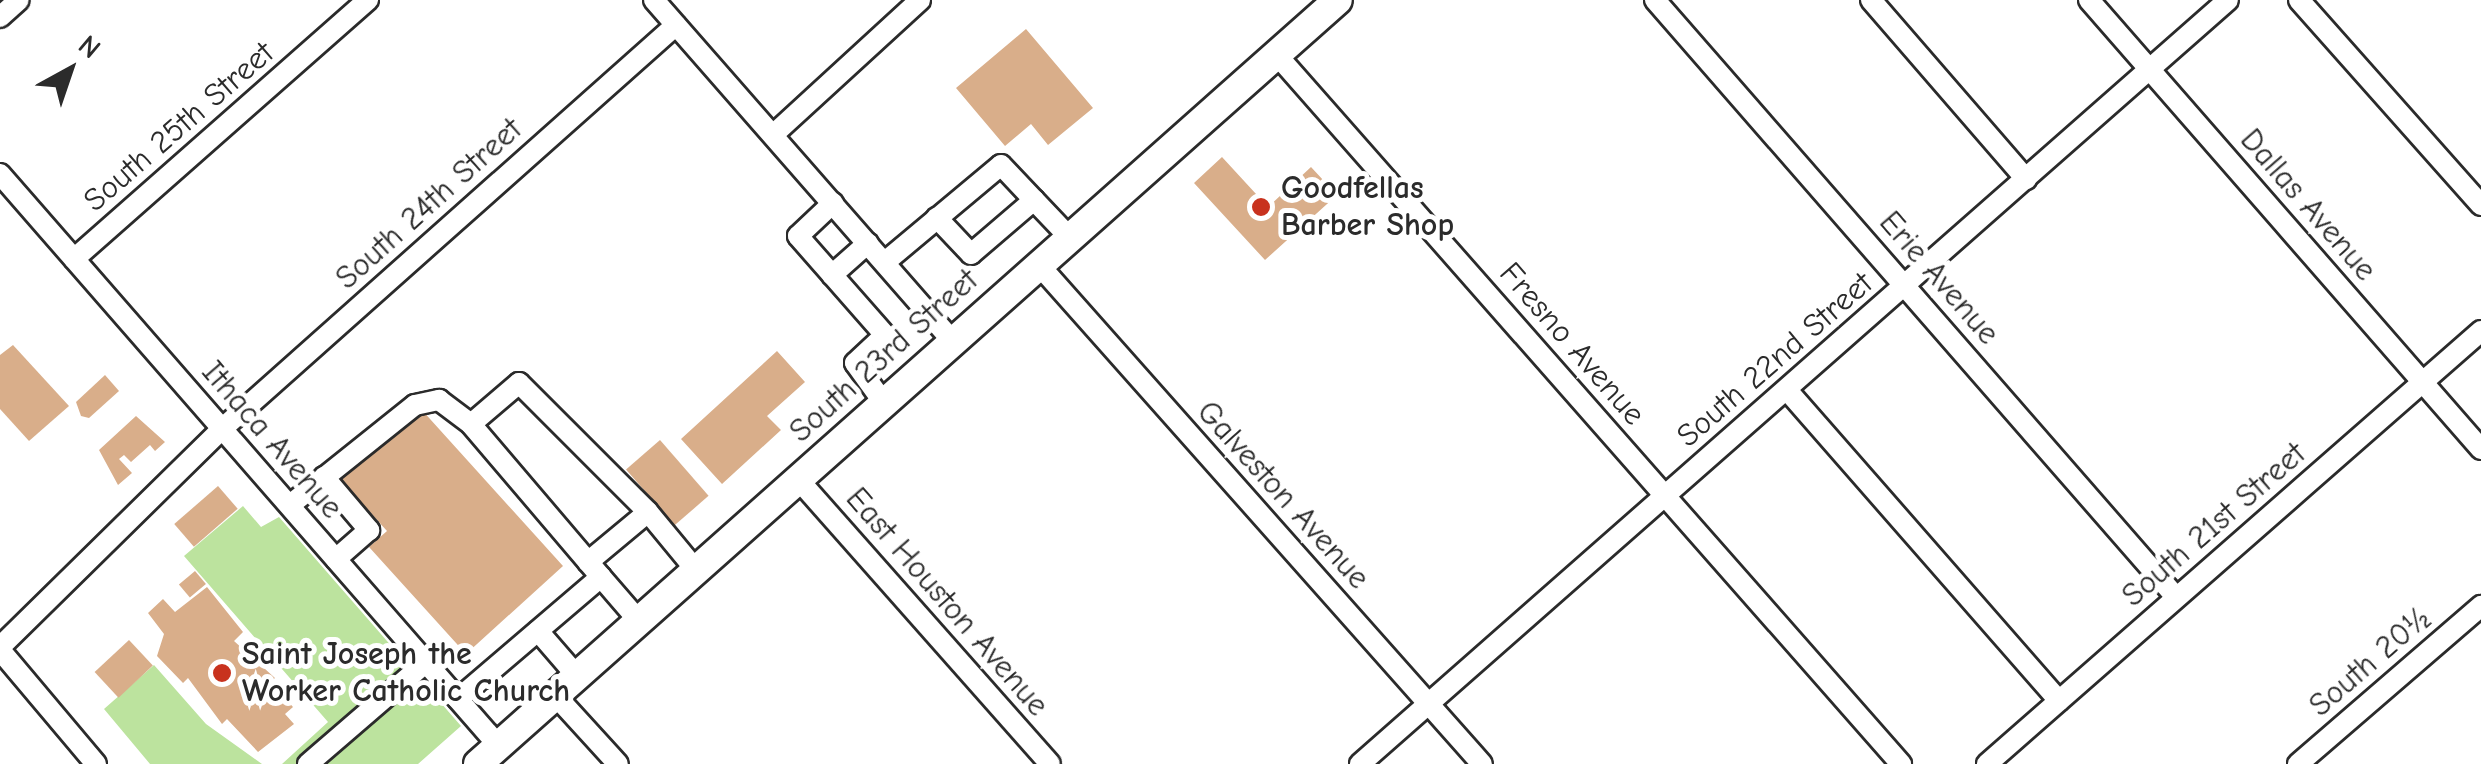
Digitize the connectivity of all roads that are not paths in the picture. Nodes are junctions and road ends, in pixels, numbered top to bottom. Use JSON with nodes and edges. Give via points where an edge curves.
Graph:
{"nodes":[{"id":1,"x":20,"y":0,"type":"edge"},
{"id":2,"x":368,"y":0,"type":"edge"},
{"id":3,"x":654,"y":0,"type":"edge"},
{"id":4,"x":920,"y":0,"type":"edge"},
{"id":5,"x":1338,"y":0,"type":"edge"},
{"id":6,"x":1655,"y":0,"type":"edge"},
{"id":7,"x":2089,"y":0,"type":"edge"},
{"id":8,"x":2228,"y":0,"type":"edge"},
{"id":9,"x":2299,"y":0,"type":"edge"},
{"id":10,"x":1875,"y":2,"type":"edge"},
{"id":11,"x":0,"y":17,"type":"edge"},
{"id":12,"x":676,"y":25,"type":"junction"},
{"id":13,"x":1276,"y":54,"type":"junction"},
{"id":14,"x":2150,"y":68,"type":"junction"},
{"id":15,"x":774,"y":134,"type":"junction"},
{"id":16,"x":0,"y":174,"type":"edge"},
{"id":17,"x":2026,"y":179,"type":"junction"},
{"id":18,"x":1034,"y":200,"type":"junction"},
{"id":19,"x":833,"y":202,"type":"junction"},
{"id":20,"x":2481,"y":205,"type":"edge"},
{"id":21,"x":937,"y":218,"type":"junction"},
{"id":22,"x":1070,"y":238,"type":"junction"},
{"id":23,"x":868,"y":243,"type":"junction"},
{"id":24,"x":74,"y":259,"type":"junction"},
{"id":25,"x":884,"y":262,"type":"junction"},
{"id":26,"x":1040,"y":265,"type":"junction"},
{"id":27,"x":832,"y":275,"type":"junction"},
{"id":28,"x":1906,"y":286,"type":"junction"},
{"id":29,"x":2481,"y":331,"type":"edge"},
{"id":30,"x":953,"y":341,"type":"junction"},
{"id":31,"x":2422,"y":383,"type":"junction"},
{"id":32,"x":1787,"y":390,"type":"junction"},
{"id":33,"x":884,"y":403,"type":"junction"},
{"id":34,"x":470,"y":424,"type":"junction"},
{"id":35,"x":223,"y":428,"type":"junction"},
{"id":36,"x":2481,"y":450,"type":"edge"},
{"id":37,"x":324,"y":477,"type":"junction"},
{"id":38,"x":798,"y":479,"type":"junction"},
{"id":39,"x":1665,"y":495,"type":"junction"},
{"id":40,"x":290,"y":505,"type":"junction"},
{"id":41,"x":648,"y":512,"type":"junction"},
{"id":42,"x":336,"y":559,"type":"junction"},
{"id":43,"x":594,"y":569,"type":"junction"},
{"id":44,"x":696,"y":570,"type":"junction"},
{"id":45,"x":2176,"y":597,"type":"junction"},
{"id":46,"x":2481,"y":606,"type":"edge"},
{"id":47,"x":639,"y":621,"type":"junction"},
{"id":48,"x":538,"y":630,"type":"junction"},
{"id":49,"x":0,"y":648,"type":"edge"},
{"id":50,"x":426,"y":662,"type":"junction"},
{"id":51,"x":577,"y":676,"type":"junction"},
{"id":52,"x":555,"y":695,"type":"junction"},
{"id":53,"x":458,"y":699,"type":"junction"},
{"id":54,"x":2059,"y":701,"type":"junction"},
{"id":55,"x":1428,"y":704,"type":"junction"},
{"id":56,"x":488,"y":755,"type":"edge"},
{"id":57,"x":96,"y":764,"type":"edge"},
{"id":58,"x":308,"y":764,"type":"edge"},
{"id":59,"x":618,"y":764,"type":"edge"},
{"id":60,"x":1050,"y":764,"type":"edge"},
{"id":61,"x":1360,"y":764,"type":"edge"},
{"id":62,"x":1482,"y":764,"type":"edge"},
{"id":63,"x":1901,"y":764,"type":"edge"},
{"id":64,"x":1986,"y":764,"type":"edge"},
{"id":65,"x":2298,"y":764,"type":"edge"}],
"edges":[{"from":1,"to":11,"type":"street"},
{"from":2,"to":24,"type":"street","name":"South 25th Street"},
{"from":3,"to":12,"type":"street"},
{"from":4,"to":15,"type":"street"},
{"from":5,"to":13,"type":"main road","name":"South 23rd Street"},
{"from":6,"to":28,"type":"street","name":"Erie Avenue"},
{"from":7,"to":14,"type":"street","name":"Dallas Avenue"},
{"from":8,"to":14,"type":"street","name":"South 22nd Street"},
{"from":9,"to":20,"type":"street"},
{"from":10,"to":17,"type":"street"},
{"from":12,"to":15,"type":"street"},
{"from":12,"to":35,"type":"street","name":"South 24th Street"},
{"from":13,"to":22,"type":"main road","name":"South 23rd Street"},
{"from":13,"to":39,"type":"street","name":"Fresno Avenue"},
{"from":14,"to":17,"type":"street","name":"South 22nd Street"},
{"from":14,"to":31,"type":"street","name":"Dallas Avenue"},
{"from":15,"to":19,"type":"street"},
{"from":16,"to":24,"type":"street","name":"Ithaca Avenue"},
{"from":17,"to":28,"type":"street","name":"South 22nd Street"},
{"from":18,"to":21,"type":"street","via":[[1001,165]]},
{"from":18,"to":21,"type":"street","via":[[971,254]]},
{"from":18,"to":22,"type":"street"},
{"from":19,"to":23,"type":"street"},
{"from":19,"to":27,"type":"street","via":[[798,236]]},
{"from":21,"to":25,"type":"street"},
{"from":22,"to":26,"type":"main road","name":"South 23rd Street"},
{"from":23,"to":25,"type":"street"},
{"from":23,"to":27,"type":"street"},
{"from":24,"to":35,"type":"street","name":"Ithaca Avenue"},
{"from":25,"to":30,"type":"street"},
{"from":26,"to":30,"type":"main road","name":"South 23rd Street"},
{"from":26,"to":55,"type":"street","name":"Galveston Avenue"},
{"from":27,"to":33,"type":"street","via":[[885,336],[855,363]]},
{"from":28,"to":32,"type":"street","name":"South 22nd Street"},
{"from":28,"to":45,"type":"street","name":"Erie Avenue"},
{"from":29,"to":31,"type":"street","name":"South 21st Street"},
{"from":30,"to":33,"type":"main road","name":"South 23rd Street"},
{"from":31,"to":36,"type":"street","name":"Dallas Avenue"},
{"from":31,"to":45,"type":"street","name":"South 21st Street"},
{"from":32,"to":39,"type":"street","name":"South 22nd Street"},
{"from":32,"to":54,"type":"street"},
{"from":33,"to":38,"type":"main road","name":"South 23rd Street"},
{"from":34,"to":37,"type":"street","via":[[439,400],[415,405]]},
{"from":34,"to":41,"type":"street","via":[[519,383]]},
{"from":34,"to":43,"type":"street"},
{"from":35,"to":40,"type":"street","name":"Ithaca Avenue"},
{"from":35,"to":49,"type":"street","name":"South 24th Street"},
{"from":37,"to":40,"type":"street"},
{"from":37,"to":42,"type":"street","via":[[369,530]]},
{"from":38,"to":44,"type":"main road","name":"South 23rd Street"},
{"from":38,"to":60,"type":"street","name":"East Houston Avenue"},
{"from":39,"to":55,"type":"street","name":"South 22nd Street"},
{"from":39,"to":63,"type":"street","name":"Fresno Avenue"},
{"from":40,"to":42,"type":"street","name":"Ithaca Avenue"},
{"from":41,"to":43,"type":"street"},
{"from":41,"to":44,"type":"street"},
{"from":42,"to":50,"type":"street","name":"Ithaca Avenue"},
{"from":43,"to":47,"type":"street"},
{"from":43,"to":48,"type":"street"},
{"from":44,"to":47,"type":"main road","name":"South 23rd Street"},
{"from":45,"to":54,"type":"street","name":"South 21st Street"},
{"from":46,"to":65,"type":"street","name":"South 20½"},
{"from":47,"to":51,"type":"main road","name":"South 23rd Street"},
{"from":48,"to":51,"type":"street"},
{"from":48,"to":53,"type":"street"},
{"from":49,"to":57,"type":"street"},
{"from":50,"to":53,"type":"street","name":"Ithaca Avenue"},
{"from":50,"to":58,"type":"street"},
{"from":51,"to":52,"type":"main road","name":"South 23rd Street"},
{"from":52,"to":56,"type":"main road","name":"South 23rd Street"},
{"from":52,"to":59,"type":"street"},
{"from":53,"to":56,"type":"street","name":"Ithaca Avenue"},
{"from":54,"to":64,"type":"street","name":"South 21st Street"},
{"from":55,"to":61,"type":"street","name":"South 22nd Street"},
{"from":55,"to":62,"type":"street","name":"Galveston Avenue"}]}
